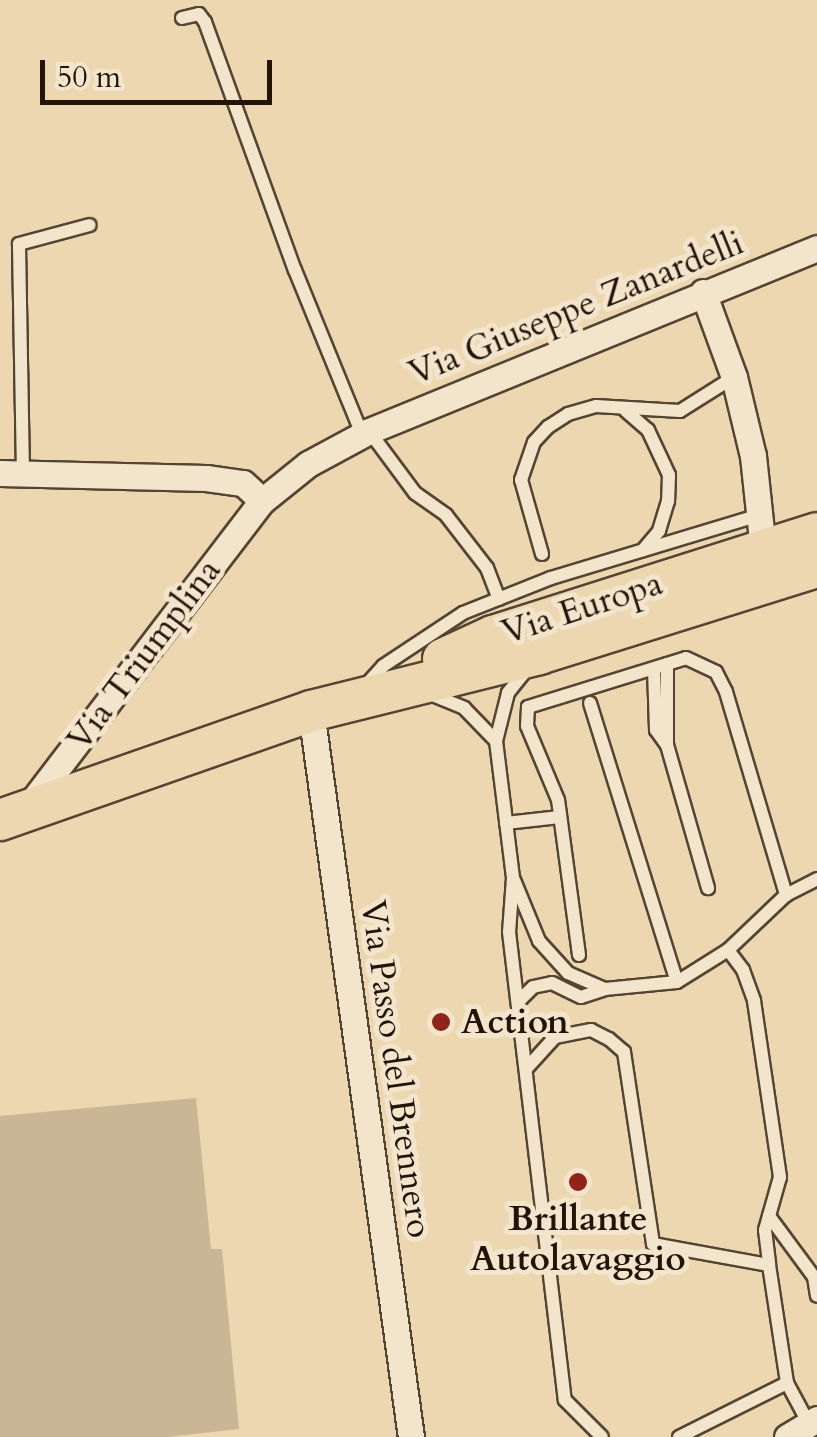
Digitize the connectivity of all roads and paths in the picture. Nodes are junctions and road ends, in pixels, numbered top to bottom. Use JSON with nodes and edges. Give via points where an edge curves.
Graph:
{"nodes":[{"id":1,"x":182,"y":18,"type":"dead end"},
{"id":2,"x":90,"y":225,"type":"dead end"},
{"id":3,"x":817,"y":248,"type":"edge"},
{"id":4,"x":703,"y":292,"type":"junction"},
{"id":5,"x":734,"y":377,"type":"junction"},
{"id":6,"x":626,"y":411,"type":"junction"},
{"id":7,"x":366,"y":432,"type":"junction"},
{"id":8,"x":11,"y":473,"type":"edge"},
{"id":9,"x":262,"y":501,"type":"junction"},
{"id":10,"x":763,"y":532,"type":"junction"},
{"id":11,"x":817,"y":532,"type":"edge"},
{"id":12,"x":644,"y":550,"type":"junction"},
{"id":13,"x":542,"y":554,"type":"dead end"},
{"id":14,"x":817,"y":567,"type":"edge"},
{"id":15,"x":499,"y":599,"type":"junction"},
{"id":16,"x":539,"y":654,"type":"junction"},
{"id":17,"x":661,"y":666,"type":"junction"},
{"id":18,"x":411,"y":686,"type":"junction"},
{"id":19,"x":352,"y":700,"type":"junction"},
{"id":20,"x":590,"y":704,"type":"dead end"},
{"id":21,"x":310,"y":712,"type":"junction"},
{"id":22,"x":496,"y":741,"type":"junction"},
{"id":23,"x":14,"y":814,"type":"edge"},
{"id":24,"x":560,"y":817,"type":"junction"},
{"id":25,"x":506,"y":823,"type":"junction"},
{"id":26,"x":514,"y":878,"type":"junction"},
{"id":27,"x":817,"y":879,"type":"edge"},
{"id":28,"x":708,"y":888,"type":"dead end"},
{"id":29,"x":786,"y":895,"type":"junction"},
{"id":30,"x":728,"y":950,"type":"junction"},
{"id":31,"x":579,"y":955,"type":"dead end"},
{"id":32,"x":677,"y":982,"type":"junction"},
{"id":33,"x":605,"y":989,"type":"junction"},
{"id":34,"x":518,"y":1002,"type":"junction"},
{"id":35,"x":526,"y":1070,"type":"junction"},
{"id":36,"x":769,"y":1216,"type":"junction"},
{"id":37,"x":769,"y":1265,"type":"junction"},
{"id":38,"x":817,"y":1296,"type":"edge"},
{"id":39,"x":788,"y":1383,"type":"junction"},
{"id":40,"x":804,"y":1427,"type":"edge"},
{"id":41,"x":411,"y":1437,"type":"edge"},
{"id":42,"x":602,"y":1437,"type":"edge"},
{"id":43,"x":678,"y":1437,"type":"edge"}],
"edges":[{"from":1,"to":7,"type":"lane","via":[[199,14],[205,22],[295,270]]},
{"from":2,"to":8,"type":"lane","via":[[19,244]]},
{"from":3,"to":4,"type":"street","name":"Via Giuseppe Zanardelli"},
{"from":4,"to":5,"type":"street"},
{"from":4,"to":7,"type":"street","name":"Via Giuseppe Zanardelli"},
{"from":5,"to":6,"type":"lane","via":[[680,412]]},
{"from":5,"to":10,"type":"street"},
{"from":6,"to":12,"type":"lane","via":[[648,430],[669,476],[659,531]]},
{"from":6,"to":13,"type":"lane","via":[[596,406],[568,414],[534,442],[522,480]]},
{"from":7,"to":9,"type":"street","name":"Via Giuseppe Zanardelli","via":[[308,464]]},
{"from":7,"to":15,"type":"lane","via":[[415,494],[446,515],[487,568]]},
{"from":8,"to":9,"type":"street","via":[[206,478],[243,483]]},
{"from":9,"to":23,"type":"street","name":"Via Triumplina"},
{"from":10,"to":11,"type":"main road","name":"Via Europa"},
{"from":10,"to":12,"type":"lane"},
{"from":10,"to":19,"type":"main road","name":"Via Europa","via":[[493,636]]},
{"from":12,"to":15,"type":"lane"},
{"from":14,"to":16,"type":"main road","name":"Via Europa"},
{"from":15,"to":19,"type":"lane","via":[[463,614],[383,666]]},
{"from":16,"to":18,"type":"main road","name":"Via Europa"},
{"from":16,"to":22,"type":"lane","via":[[508,693]]},
{"from":17,"to":24,"type":"lane","via":[[528,707],[527,726],[555,787]]},
{"from":17,"to":28,"type":"lane","via":[[656,730],[667,745]]},
{"from":17,"to":29,"type":"lane","via":[[686,658],[716,672]]},
{"from":18,"to":19,"type":"main road","name":"Via Europa"},
{"from":18,"to":22,"type":"lane","via":[[464,708]]},
{"from":19,"to":21,"type":"main road","name":"Via Europa"},
{"from":20,"to":32,"type":"lane"},
{"from":21,"to":23,"type":"main road","name":"Via Triumplina"},
{"from":21,"to":41,"type":"street","name":"Via Passo del Brennero"},
{"from":22,"to":25,"type":"lane"},
{"from":24,"to":25,"type":"lane"},
{"from":24,"to":31,"type":"lane"},
{"from":25,"to":26,"type":"lane"},
{"from":26,"to":33,"type":"lane","via":[[539,941],[568,973]]},
{"from":26,"to":34,"type":"lane","via":[[509,932]]},
{"from":27,"to":29,"type":"lane"},
{"from":29,"to":30,"type":"lane"},
{"from":30,"to":32,"type":"lane"},
{"from":30,"to":36,"type":"lane","via":[[754,1001],[770,1104],[780,1177]]},
{"from":32,"to":33,"type":"lane"},
{"from":33,"to":34,"type":"lane","via":[[581,997],[552,983],[533,987]]},
{"from":34,"to":35,"type":"lane"},
{"from":35,"to":37,"type":"lane","via":[[555,1036],[592,1030],[608,1039],[624,1052],[653,1244]]},
{"from":35,"to":42,"type":"lane","via":[[564,1400]]},
{"from":36,"to":37,"type":"lane"},
{"from":36,"to":38,"type":"lane","via":[[814,1277]]},
{"from":37,"to":39,"type":"lane"},
{"from":39,"to":40,"type":"lane"},
{"from":39,"to":43,"type":"lane"}]}
